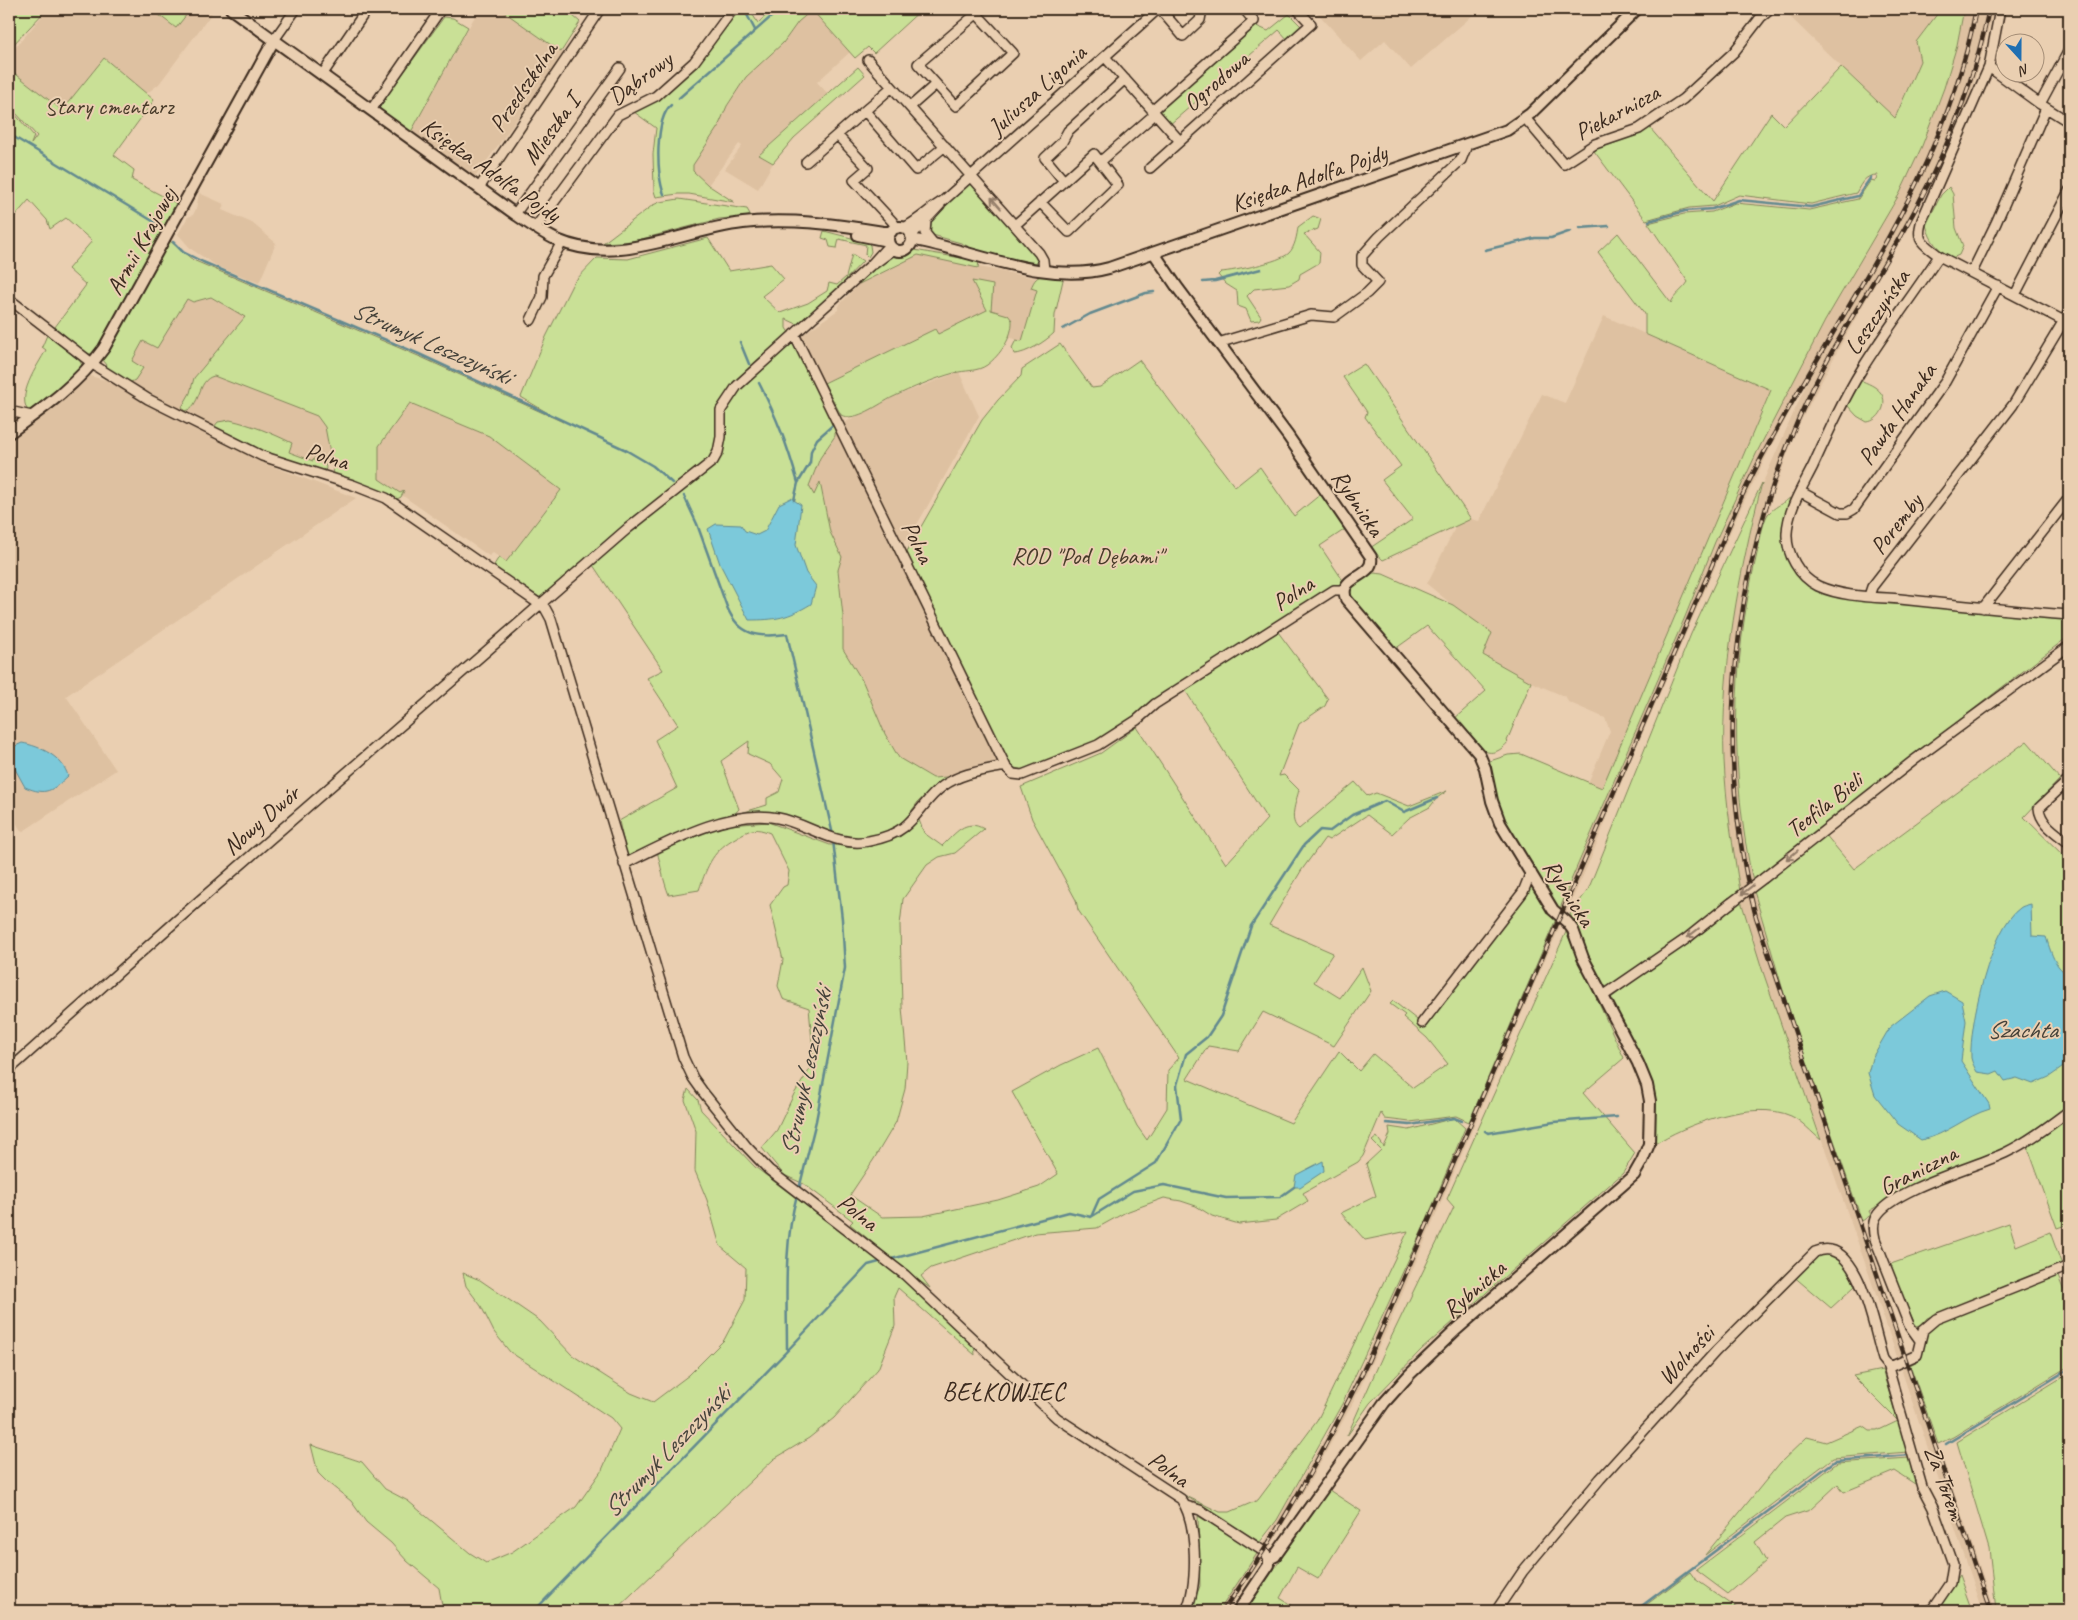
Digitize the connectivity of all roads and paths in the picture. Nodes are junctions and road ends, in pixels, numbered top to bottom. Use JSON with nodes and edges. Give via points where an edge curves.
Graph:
{"nodes":[{"id":1,"x":231,"y":9,"type":"edge"},
{"id":2,"x":296,"y":9,"type":"edge"},
{"id":3,"x":367,"y":9,"type":"edge"},
{"id":4,"x":440,"y":9,"type":"edge"},
{"id":5,"x":600,"y":9,"type":"edge"},
{"id":6,"x":734,"y":9,"type":"edge"},
{"id":7,"x":1159,"y":9,"type":"edge"},
{"id":8,"x":1202,"y":9,"type":"edge"},
{"id":9,"x":1244,"y":9,"type":"edge"},
{"id":10,"x":1297,"y":9,"type":"edge"},
{"id":11,"x":1638,"y":9,"type":"edge"},
{"id":12,"x":1771,"y":9,"type":"edge"},
{"id":13,"x":2000,"y":9,"type":"edge"},
{"id":14,"x":979,"y":11,"type":"edge"},
{"id":15,"x":274,"y":40,"type":"junction"},
{"id":16,"x":2069,"y":50,"type":"edge"},
{"id":17,"x":1105,"y":57,"type":"junction"},
{"id":18,"x":868,"y":60,"type":"dead end"},
{"id":19,"x":1989,"y":67,"type":"junction"},
{"id":20,"x":620,"y":68,"type":"dead end"},
{"id":21,"x":322,"y":74,"type":"junction"},
{"id":22,"x":1125,"y":79,"type":"junction"},
{"id":23,"x":936,"y":84,"type":"junction"},
{"id":24,"x":892,"y":87,"type":"junction"},
{"id":25,"x":2043,"y":106,"type":"junction"},
{"id":26,"x":910,"y":108,"type":"junction"},
{"id":27,"x":371,"y":110,"type":"junction"},
{"id":28,"x":864,"y":111,"type":"junction"},
{"id":29,"x":1153,"y":112,"type":"junction"},
{"id":30,"x":1525,"y":118,"type":"junction"},
{"id":31,"x":2069,"y":122,"type":"edge"},
{"id":32,"x":837,"y":135,"type":"junction"},
{"id":33,"x":1179,"y":140,"type":"junction"},
{"id":34,"x":1467,"y":145,"type":"junction"},
{"id":35,"x":945,"y":146,"type":"junction"},
{"id":36,"x":806,"y":162,"type":"dead end"},
{"id":37,"x":1101,"y":162,"type":"junction"},
{"id":38,"x":1150,"y":168,"type":"dead end"},
{"id":39,"x":972,"y":175,"type":"junction"},
{"id":40,"x":1064,"y":181,"type":"junction"},
{"id":41,"x":479,"y":188,"type":"junction"},
{"id":42,"x":2069,"y":190,"type":"edge"},
{"id":43,"x":943,"y":201,"type":"junction"},
{"id":44,"x":1040,"y":202,"type":"junction"},
{"id":45,"x":515,"y":214,"type":"junction"},
{"id":46,"x":926,"y":221,"type":"junction"},
{"id":47,"x":824,"y":225,"type":"junction"},
{"id":48,"x":1015,"y":225,"type":"junction"},
{"id":49,"x":535,"y":228,"type":"junction"},
{"id":50,"x":911,"y":236,"type":"junction"},
{"id":51,"x":893,"y":237,"type":"junction"},
{"id":52,"x":876,"y":238,"type":"junction"},
{"id":53,"x":562,"y":242,"type":"junction"},
{"id":54,"x":933,"y":243,"type":"junction"},
{"id":55,"x":909,"y":247,"type":"junction"},
{"id":56,"x":950,"y":249,"type":"junction"},
{"id":57,"x":880,"y":253,"type":"junction"},
{"id":58,"x":1154,"y":253,"type":"junction"},
{"id":59,"x":1939,"y":256,"type":"junction"},
{"id":60,"x":871,"y":265,"type":"junction"},
{"id":61,"x":1044,"y":270,"type":"junction"},
{"id":62,"x":1972,"y":272,"type":"junction"},
{"id":63,"x":1998,"y":286,"type":"junction"},
{"id":64,"x":2015,"y":295,"type":"junction"},
{"id":65,"x":9,"y":300,"type":"edge"},
{"id":66,"x":2069,"y":312,"type":"edge"},
{"id":67,"x":531,"y":320,"type":"dead end"},
{"id":68,"x":2064,"y":321,"type":"junction"},
{"id":69,"x":794,"y":334,"type":"junction"},
{"id":70,"x":1218,"y":343,"type":"junction"},
{"id":71,"x":93,"y":364,"type":"junction"},
{"id":72,"x":9,"y":411,"type":"edge"},
{"id":73,"x":32,"y":416,"type":"junction"},
{"id":74,"x":9,"y":433,"type":"edge"},
{"id":75,"x":1801,"y":492,"type":"junction"},
{"id":76,"x":2069,"y":498,"type":"edge"},
{"id":77,"x":1344,"y":590,"type":"junction"},
{"id":78,"x":1869,"y":596,"type":"junction"},
{"id":79,"x":1992,"y":596,"type":"junction"},
{"id":80,"x":541,"y":604,"type":"junction"},
{"id":81,"x":1983,"y":608,"type":"junction"},
{"id":82,"x":1998,"y":610,"type":"junction"},
{"id":83,"x":2069,"y":615,"type":"edge"},
{"id":84,"x":2069,"y":646,"type":"edge"},
{"id":85,"x":1006,"y":767,"type":"junction"},
{"id":86,"x":2069,"y":780,"type":"edge"},
{"id":87,"x":2069,"y":843,"type":"edge"},
{"id":88,"x":624,"y":864,"type":"junction"},
{"id":89,"x":1531,"y":872,"type":"junction"},
{"id":90,"x":1603,"y":996,"type":"junction"},
{"id":91,"x":1422,"y":1023,"type":"dead end"},
{"id":92,"x":9,"y":1070,"type":"edge"},
{"id":93,"x":2069,"y":1111,"type":"edge"},
{"id":94,"x":2069,"y":1266,"type":"edge"},
{"id":95,"x":1919,"y":1339,"type":"junction"},
{"id":96,"x":1890,"y":1365,"type":"junction"},
{"id":97,"x":1186,"y":1506,"type":"junction"},
{"id":98,"x":1269,"y":1559,"type":"junction"},
{"id":99,"x":1186,"y":1611,"type":"edge"},
{"id":100,"x":1238,"y":1611,"type":"edge"},
{"id":101,"x":1496,"y":1611,"type":"edge"},
{"id":102,"x":1931,"y":1611,"type":"edge"}],
"edges":[{"from":1,"to":15,"type":"street","name":"Księdza Adolfa Pojdy"},
{"from":2,"to":15,"type":"street"},
{"from":3,"to":21,"type":"street"},
{"from":4,"to":27,"type":"street"},
{"from":5,"to":41,"type":"street","name":"Przedszkolna"},
{"from":6,"to":49,"type":"street","name":"Dąbrowy","via":[[694,62],[656,96],[618,115]]},
{"from":7,"to":8,"type":"street","via":[[1183,36],[1200,20]]},
{"from":7,"to":17,"type":"street","name":"Juliusza Ligonia"},
{"from":9,"to":29,"type":"street","via":[[1254,21]]},
{"from":10,"to":33,"type":"street","name":"Ogrodowa","via":[[1311,24]]},
{"from":11,"to":30,"type":"street","name":"Księdza Adolfa Pojdy"},
{"from":12,"to":30,"type":"street","name":"Piekarnicza","via":[[1734,52],[1683,99],[1639,129],[1595,144],[1564,164]]},
{"from":13,"to":19,"type":"street","name":"Leszczyńska"},
{"from":14,"to":23,"type":"street","via":[[918,64]]},
{"from":14,"to":23,"type":"street","via":[[1013,53],[956,106]]},
{"from":15,"to":21,"type":"street","name":"Księdza Adolfa Pojdy"},
{"from":15,"to":71,"type":"street","name":"Armii Krajowej"},
{"from":16,"to":25,"type":"street"},
{"from":17,"to":22,"type":"street"},
{"from":17,"to":39,"type":"street","name":"Juliusza Ligonia"},
{"from":18,"to":24,"type":"street"},
{"from":19,"to":25,"type":"street"},
{"from":19,"to":59,"type":"street","name":"Leszczyńska","via":[[1918,233],[1921,242]]},
{"from":20,"to":45,"type":"street","name":"Mieszka I"},
{"from":21,"to":27,"type":"street","name":"Księdza Adolfa Pojdy"},
{"from":22,"to":29,"type":"street"},
{"from":22,"to":40,"type":"street","via":[[1068,131],[1062,142],[1045,158]]},
{"from":23,"to":26,"type":"street"},
{"from":24,"to":26,"type":"street"},
{"from":24,"to":28,"type":"street"},
{"from":25,"to":31,"type":"street"},
{"from":25,"to":62,"type":"street","via":[[1996,223]]},
{"from":26,"to":35,"type":"street"},
{"from":27,"to":41,"type":"street","name":"Księdza Adolfa Pojdy"},
{"from":28,"to":32,"type":"street"},
{"from":28,"to":35,"type":"street","via":[[916,170]]},
{"from":29,"to":33,"type":"street"},
{"from":29,"to":37,"type":"street"},
{"from":30,"to":34,"type":"street","name":"Księdza Adolfa Pojdy","via":[[1500,133]]},
{"from":32,"to":36,"type":"street"},
{"from":32,"to":51,"type":"street","via":[[868,168],[854,180],[890,218]]},
{"from":33,"to":38,"type":"street","name":"Ogrodowa"},
{"from":34,"to":58,"type":"street","name":"Księdza Adolfa Pojdy"},
{"from":34,"to":70,"type":"street","via":[[1460,160],[1362,256],[1362,265],[1378,282],[1367,293],[1334,318],[1311,314]]},
{"from":35,"to":39,"type":"street"},
{"from":37,"to":40,"type":"street","via":[[1094,154]]},
{"from":37,"to":44,"type":"street","via":[[1118,185],[1069,232]]},
{"from":39,"to":43,"type":"street","name":"Juliusza Ligonia"},
{"from":48,"to":39,"type":"street","one_way":true},
{"from":40,"to":44,"type":"street"},
{"from":41,"to":45,"type":"street","name":"Księdza Adolfa Pojdy"},
{"from":42,"to":64,"type":"street"},
{"from":43,"to":46,"type":"street","name":"Juliusza Ligonia"},
{"from":43,"to":51,"type":"street","name":"Juliusza Ligonia"},
{"from":44,"to":48,"type":"street"},
{"from":45,"to":49,"type":"street","name":"Księdza Adolfa Pojdy"},
{"from":46,"to":50,"type":"street","name":"Juliusza Ligonia"},
{"from":46,"to":54,"type":"street","via":[[925,233]]},
{"from":47,"to":51,"type":"street","name":"Księdza Adolfa Pojdy","via":[[883,232]]},
{"from":47,"to":52,"type":"street","name":"Księdza Adolfa Pojdy"},
{"from":47,"to":53,"type":"street","name":"Księdza Adolfa Pojdy","via":[[784,221],[743,223],[617,250],[591,249]]},
{"from":48,"to":61,"type":"street","via":[[1039,253]]},
{"from":49,"to":53,"type":"street","name":"Księdza Adolfa Pojdy"},
{"from":50,"to":51,"type":"street"},
{"from":50,"to":54,"type":"street","name":"Księdza Adolfa Pojdy"},
{"from":50,"to":55,"type":"street"},
{"from":51,"to":52,"type":"street","name":"Księdza Adolfa Pojdy"},
{"from":51,"to":55,"type":"street","name":"Księdza Adolfa Pojdy","via":[[900,251]]},
{"from":51,"to":57,"type":"street"},
{"from":51,"to":60,"type":"street"},
{"from":52,"to":57,"type":"street"},
{"from":53,"to":67,"type":"street","via":[[543,276],[542,297]]},
{"from":54,"to":56,"type":"street","name":"Księdza Adolfa Pojdy"},
{"from":55,"to":56,"type":"street","name":"Księdza Adolfa Pojdy"},
{"from":56,"to":61,"type":"street","name":"Księdza Adolfa Pojdy"},
{"from":57,"to":60,"type":"street"},
{"from":58,"to":61,"type":"street","name":"Księdza Adolfa Pojdy","via":[[1101,270],[1067,273]]},
{"from":58,"to":70,"type":"street","name":"Rybnicka"},
{"from":59,"to":62,"type":"street"},
{"from":59,"to":75,"type":"street","name":"Leszczyńska","via":[[1859,374]]},
{"from":60,"to":69,"type":"street"},
{"from":62,"to":63,"type":"street"},
{"from":63,"to":64,"type":"street"},
{"from":63,"to":75,"type":"street","name":"Pawła Hanaka","via":[[1945,382],[1854,510],[1840,513]]},
{"from":64,"to":68,"type":"street"},
{"from":65,"to":71,"type":"street","name":"Polna"},
{"from":66,"to":68,"type":"street","name":"Poremby"},
{"from":68,"to":78,"type":"street","name":"Poremby","via":[[2013,405]]},
{"from":69,"to":80,"type":"street","via":[[737,386],[721,410],[718,452],[713,462],[627,529]]},
{"from":69,"to":85,"type":"street","name":"Polna"},
{"from":70,"to":77,"type":"street","name":"Rybnicka","via":[[1288,436],[1370,557],[1368,569],[1348,582]]},
{"from":71,"to":73,"type":"street","name":"Armii Krajowej","via":[[68,389]]},
{"from":71,"to":80,"type":"street","name":"Polna","via":[[148,399],[248,450],[386,498]]},
{"from":72,"to":73,"type":"street"},
{"from":73,"to":74,"type":"street","name":"Armii Krajowej"},
{"from":75,"to":78,"type":"street","name":"Leszczyńska","via":[[1791,510],[1787,530],[1788,548],[1795,563],[1818,586]]},
{"from":76,"to":79,"type":"street"},
{"from":77,"to":85,"type":"street","name":"Polna","via":[[1334,590],[1155,704],[1098,745],[1022,775],[1013,774]]},
{"from":77,"to":89,"type":"street","name":"Rybnicka","via":[[1349,602],[1476,749],[1484,766],[1498,819]]},
{"from":78,"to":81,"type":"street"},
{"from":79,"to":81,"type":"street"},
{"from":79,"to":82,"type":"street"},
{"from":80,"to":88,"type":"street","name":"Polna","via":[[551,619]]},
{"from":80,"to":92,"type":"street","name":"Nowy Dwór"},
{"from":81,"to":82,"type":"street"},
{"from":82,"to":83,"type":"street"},
{"from":84,"to":90,"type":"street","name":"Teofila Bieli","one_way":true,"bridge":true,"via":[[1913,761],[1686,939]]},
{"from":85,"to":88,"type":"street","name":"Polna","via":[[978,771],[951,781],[928,798],[897,832],[865,842],[833,838],[779,818],[747,818],[672,839]]},
{"from":86,"to":87,"type":"street","via":[[2039,808],[2039,814]]},
{"from":88,"to":97,"type":"street","name":"Polna","via":[[686,1065],[747,1147],[770,1170],[887,1260],[944,1310],[1042,1406],[1172,1493]]},
{"from":89,"to":90,"type":"street","name":"Rybnicka","via":[[1553,910],[1571,926]]},
{"from":89,"to":91,"type":"street","via":[[1523,892]]},
{"from":90,"to":98,"type":"street","name":"Rybnicka","via":[[1638,1063],[1650,1102],[1650,1144],[1634,1175],[1410,1374],[1384,1403],[1275,1556]]},
{"from":93,"to":95,"type":"street","name":"Graniczna","via":[[2005,1153],[1939,1177],[1890,1203],[1878,1215],[1873,1226],[1875,1239],[1909,1325]]},
{"from":94,"to":95,"type":"street","via":[[1936,1319],[1922,1330]]},
{"from":95,"to":96,"type":"street","via":[[1917,1355]]},
{"from":96,"to":101,"type":"street","name":"Wolności","via":[[1879,1347],[1863,1290],[1847,1261],[1829,1248],[1815,1252],[1716,1351],[1600,1479],[1523,1571]]},
{"from":96,"to":102,"type":"street","name":"Za Torem","via":[[1922,1487],[1953,1564],[1950,1583]]},
{"from":97,"to":98,"type":"street","via":[[1200,1510]]},
{"from":97,"to":99,"type":"street","via":[[1195,1583]]},
{"from":98,"to":100,"type":"street","name":"Rybnicka","via":[[1269,1565]]}]}
